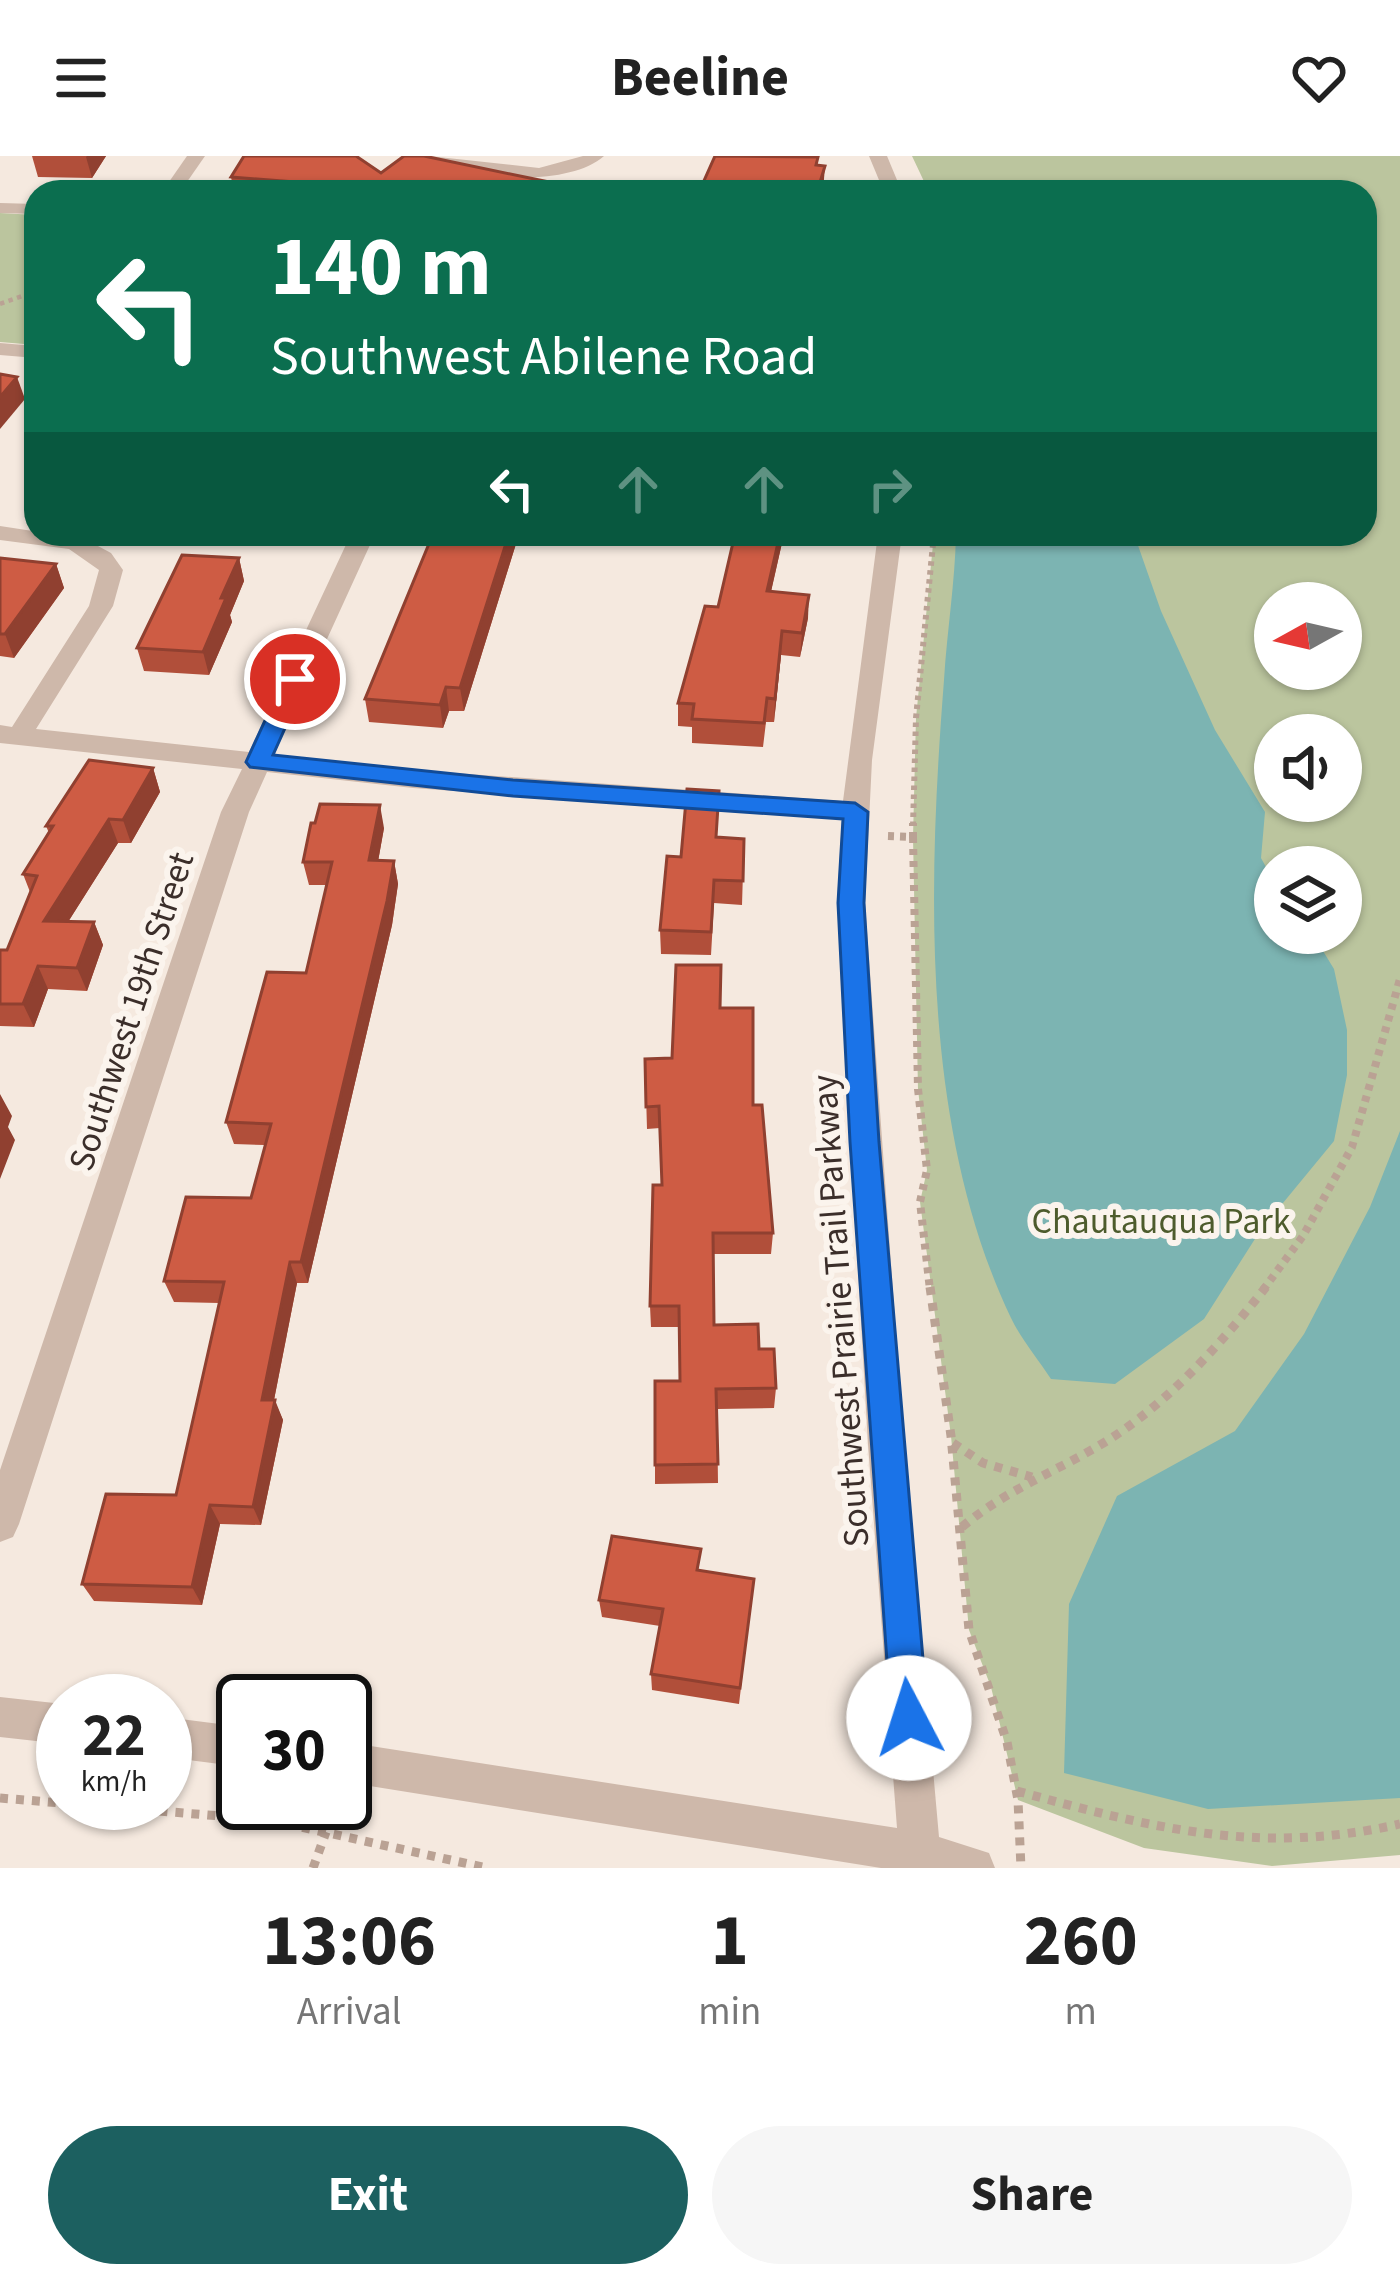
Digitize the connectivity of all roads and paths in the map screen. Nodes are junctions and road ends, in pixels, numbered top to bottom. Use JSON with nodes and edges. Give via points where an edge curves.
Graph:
{"nodes":[{"id":1,"x":438,"y":156,"type":"edge"},
{"id":2,"x":595,"y":156,"type":"edge"},
{"id":3,"x":86,"y":546,"type":"edge"},
{"id":4,"x":357,"y":546,"type":"edge"},
{"id":5,"x":889,"y":546,"type":"edge"},
{"id":6,"x":933,"y":546,"type":"edge"},
{"id":7,"x":9,"y":736,"type":"edge"},
{"id":8,"x":258,"y":762,"type":"junction"},
{"id":9,"x":854,"y":823,"type":"junction"},
{"id":10,"x":913,"y":837,"type":"junction"},
{"id":11,"x":1400,"y":979,"type":"edge"},
{"id":12,"x":952,"y":1443,"type":"junction"},
{"id":13,"x":1032,"y":1477,"type":"junction"},
{"id":14,"x":0,"y":1524,"type":"edge"},
{"id":15,"x":961,"y":1528,"type":"junction"},
{"id":16,"x":0,"y":1717,"type":"edge"},
{"id":17,"x":36,"y":1721,"type":"edge"},
{"id":18,"x":372,"y":1766,"type":"edge"},
{"id":19,"x":1017,"y":1791,"type":"junction"},
{"id":20,"x":0,"y":1798,"type":"edge"},
{"id":21,"x":1400,"y":1824,"type":"edge"},
{"id":22,"x":326,"y":1832,"type":"junction"},
{"id":23,"x":921,"y":1860,"type":"edge"},
{"id":24,"x":313,"y":1868,"type":"edge"},
{"id":25,"x":487,"y":1868,"type":"edge"},
{"id":26,"x":974,"y":1868,"type":"edge"},
{"id":27,"x":1022,"y":1868,"type":"edge"}],
"edges":[{"from":1,"to":2,"type":"street","via":[[539,172]]},
{"from":3,"to":7,"type":"street","via":[[111,570],[101,606]]},
{"from":4,"to":8,"type":"street","name":"Southwest 19th Street"},
{"from":5,"to":9,"type":"street","name":"Southwest Prairie Trail Parkway"},
{"from":6,"to":10,"type":"path"},
{"from":7,"to":8,"type":"street"},
{"from":8,"to":9,"type":"street"},
{"from":8,"to":14,"type":"street","name":"Southwest 19th Street"},
{"from":9,"to":10,"type":"path"},
{"from":9,"to":23,"type":"street","name":"Southwest Prairie Trail Parkway","via":[[864,1142]]},
{"from":10,"to":12,"type":"path","via":[[927,1170],[920,1202]]},
{"from":11,"to":13,"type":"path","via":[[1368,1105],[1343,1165],[1318,1213],[1222,1343],[1122,1432]]},
{"from":12,"to":13,"type":"path","via":[[983,1463]]},
{"from":12,"to":15,"type":"path"},
{"from":13,"to":15,"type":"path"},
{"from":15,"to":19,"type":"path","via":[[969,1630]]},
{"from":16,"to":17,"type":"street"},
{"from":18,"to":23,"type":"street"},
{"from":19,"to":21,"type":"path","via":[[1146,1827],[1235,1835]]},
{"from":19,"to":27,"type":"path"},
{"from":20,"to":22,"type":"path","via":[[269,1820]]},
{"from":22,"to":24,"type":"path"},
{"from":22,"to":25,"type":"path"},
{"from":23,"to":26,"type":"street"}]}
